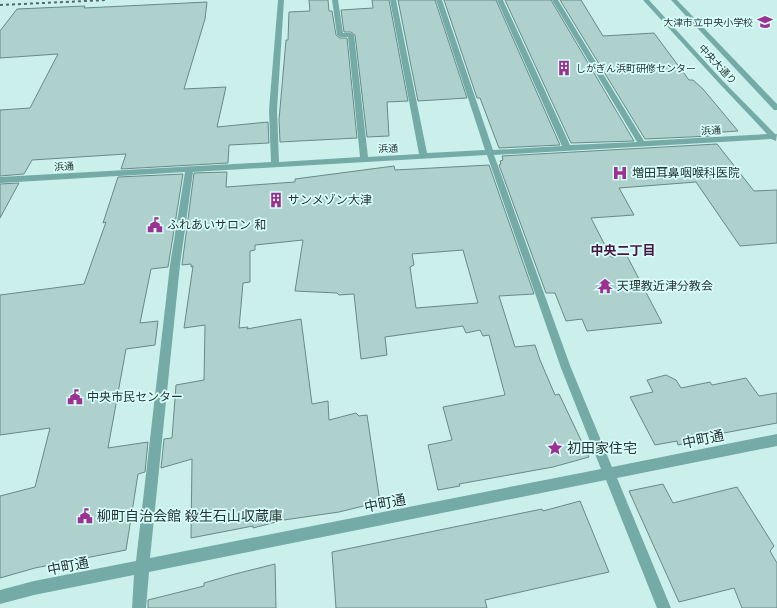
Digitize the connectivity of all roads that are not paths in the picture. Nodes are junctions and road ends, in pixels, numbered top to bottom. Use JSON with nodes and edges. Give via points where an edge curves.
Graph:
{"nodes":[{"id":1,"x":281,"y":0,"type":"edge"},
{"id":2,"x":335,"y":0,"type":"edge"},
{"id":3,"x":393,"y":0,"type":"edge"},
{"id":4,"x":439,"y":0,"type":"edge"},
{"id":5,"x":500,"y":0,"type":"edge"},
{"id":6,"x":555,"y":0,"type":"edge"},
{"id":7,"x":646,"y":0,"type":"edge"},
{"id":8,"x":674,"y":0,"type":"edge"},
{"id":9,"x":777,"y":108,"type":"edge"},
{"id":10,"x":776,"y":138,"type":"edge"},
{"id":11,"x":642,"y":144,"type":"junction"},
{"id":12,"x":568,"y":148,"type":"junction"},
{"id":13,"x":490,"y":152,"type":"junction"},
{"id":14,"x":424,"y":157,"type":"junction"},
{"id":15,"x":364,"y":159,"type":"junction"},
{"id":16,"x":275,"y":163,"type":"junction"},
{"id":17,"x":189,"y":169,"type":"junction"},
{"id":18,"x":0,"y":180,"type":"edge"},
{"id":19,"x":777,"y":440,"type":"edge"},
{"id":20,"x":611,"y":474,"type":"junction"},
{"id":21,"x":142,"y":568,"type":"junction"},
{"id":22,"x":0,"y":597,"type":"edge"},
{"id":23,"x":140,"y":608,"type":"edge"},
{"id":24,"x":664,"y":608,"type":"edge"}],
"edges":[{"from":1,"to":16,"type":"street","via":[[273,110]]},
{"from":2,"to":15,"type":"street","via":[[340,35],[350,35]]},
{"from":3,"to":14,"type":"street"},
{"from":4,"to":13,"type":"street"},
{"from":5,"to":12,"type":"street"},
{"from":6,"to":11,"type":"street"},
{"from":7,"to":10,"type":"street","name":"中央大通り"},
{"from":8,"to":9,"type":"street","name":"中央大通り"},
{"from":10,"to":11,"type":"street","name":"浜通"},
{"from":11,"to":12,"type":"street","name":"浜通"},
{"from":12,"to":13,"type":"street","name":"浜通"},
{"from":13,"to":14,"type":"street","name":"浜通"},
{"from":13,"to":20,"type":"street","via":[[566,368]]},
{"from":14,"to":15,"type":"street","name":"浜通"},
{"from":15,"to":16,"type":"street","name":"浜通"},
{"from":16,"to":17,"type":"street","name":"浜通"},
{"from":17,"to":18,"type":"street","name":"浜通"},
{"from":17,"to":21,"type":"street","via":[[175,265]]},
{"from":19,"to":20,"type":"street","name":"中町通"},
{"from":20,"to":21,"type":"street","name":"中町通"},
{"from":20,"to":24,"type":"street"},
{"from":21,"to":22,"type":"street","name":"中町通","via":[[34,588]]},
{"from":21,"to":23,"type":"street"}]}
